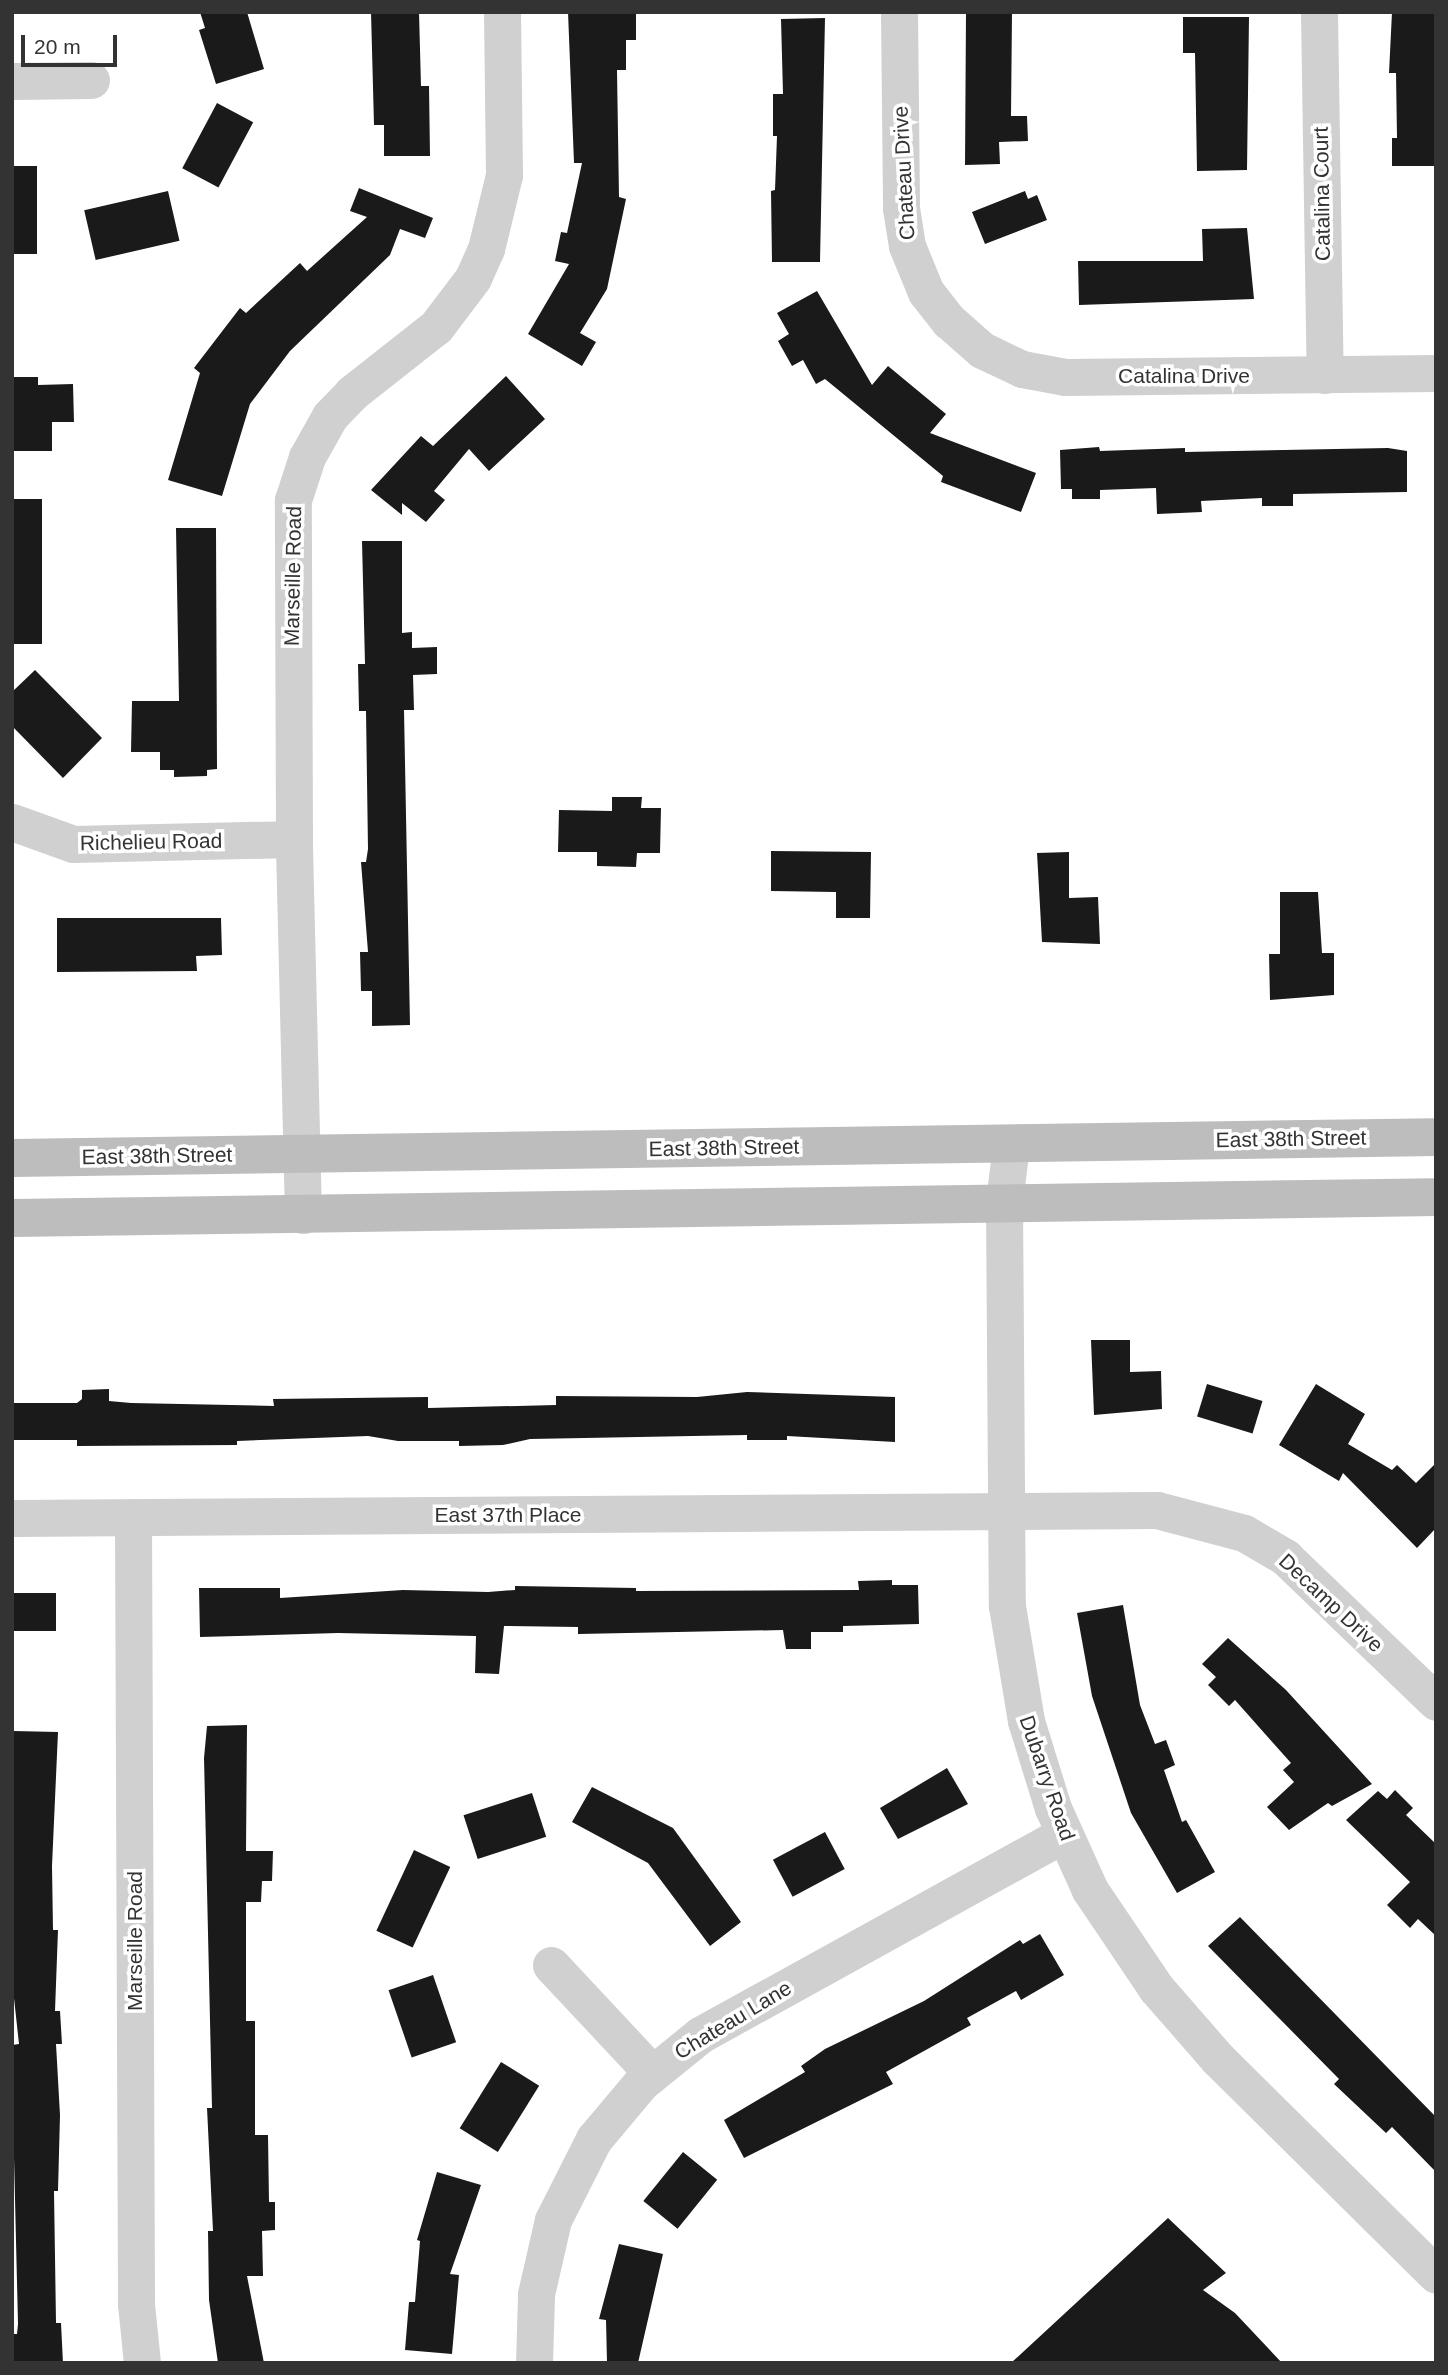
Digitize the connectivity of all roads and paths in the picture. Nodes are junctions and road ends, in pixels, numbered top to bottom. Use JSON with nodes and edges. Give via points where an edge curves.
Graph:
{"nodes":[{"id":1,"x":502,"y":12,"type":"edge"},
{"id":2,"x":898,"y":12,"type":"edge"},
{"id":3,"x":1319,"y":12,"type":"edge"},
{"id":4,"x":92,"y":80,"type":"dead end"},
{"id":5,"x":12,"y":81,"type":"edge"},
{"id":6,"x":949,"y":321,"type":"joint"},
{"id":7,"x":1436,"y":373,"type":"edge"},
{"id":8,"x":1325,"y":375,"type":"junction"},
{"id":9,"x":12,"y":822,"type":"edge"},
{"id":10,"x":294,"y":839,"type":"junction"},
{"id":11,"x":1436,"y":1137,"type":"edge"},
{"id":12,"x":1011,"y":1145,"type":"junction"},
{"id":13,"x":302,"y":1155,"type":"junction"},
{"id":14,"x":12,"y":1158,"type":"edge"},
{"id":15,"x":1436,"y":1197,"type":"edge"},
{"id":16,"x":1004,"y":1202,"type":"junction"},
{"id":17,"x":303,"y":1214,"type":"junction"},
{"id":18,"x":12,"y":1219,"type":"edge"},
{"id":19,"x":1004,"y":1511,"type":"junction"},
{"id":20,"x":12,"y":1518,"type":"edge"},
{"id":21,"x":133,"y":1518,"type":"junction"},
{"id":22,"x":1436,"y":1702,"type":"edge"},
{"id":23,"x":1064,"y":1834,"type":"junction"},
{"id":24,"x":551,"y":1965,"type":"dead end"},
{"id":25,"x":652,"y":2073,"type":"junction"},
{"id":26,"x":1436,"y":2275,"type":"edge"},
{"id":27,"x":142,"y":2363,"type":"edge"},
{"id":28,"x":534,"y":2363,"type":"edge"}],
"edges":[{"from":1,"to":10,"type":"street","name":"Marseille Road","via":[[504,175],[486,249],[472,278],[436,327],[330,416],[307,457],[293,500]]},
{"from":2,"to":6,"type":"street","name":"Chateau Drive","via":[[904,234],[926,292]]},
{"from":3,"to":8,"type":"street","name":"Catalina Court"},
{"from":4,"to":5,"type":"street"},
{"from":6,"to":8,"type":"street","name":"Catalina Drive","via":[[995,357],[1022,369],[1065,377]]},
{"from":7,"to":8,"type":"street","name":"Catalina Drive"},
{"from":9,"to":10,"type":"street","name":"Richelieu Road","via":[[73,844]]},
{"from":10,"to":13,"type":"street","name":"Marseille Road"},
{"from":11,"to":12,"type":"main road","name":"East 38th Street"},
{"from":12,"to":13,"type":"main road","name":"East 38th Street"},
{"from":12,"to":16,"type":"street","name":"Dubarry Road"},
{"from":13,"to":14,"type":"main road","name":"East 38th Street"},
{"from":13,"to":17,"type":"street","name":"Marseille Road"},
{"from":15,"to":16,"type":"main road"},
{"from":16,"to":17,"type":"main road"},
{"from":16,"to":19,"type":"street","name":"Dubarry Road"},
{"from":17,"to":18,"type":"main road"},
{"from":19,"to":21,"type":"street","name":"East 37th Place"},
{"from":19,"to":22,"type":"street","name":"Decamp Drive","via":[[1157,1510],[1244,1533],[1298,1567]]},
{"from":19,"to":23,"type":"street","name":"Dubarry Road","via":[[1007,1606],[1020,1693],[1034,1750]]},
{"from":20,"to":21,"type":"street","name":"East 37th Place"},
{"from":21,"to":27,"type":"street","name":"Marseille Road","via":[[136,2304]]},
{"from":23,"to":25,"type":"street","name":"Chateau Lane","via":[[700,2035]]},
{"from":23,"to":26,"type":"street","name":"Dubarry Road","via":[[1113,1928],[1189,2029]]},
{"from":24,"to":25,"type":"street"},
{"from":25,"to":28,"type":"street","name":"Chateau Lane","via":[[594,2139],[565,2192],[539,2278]]}]}
